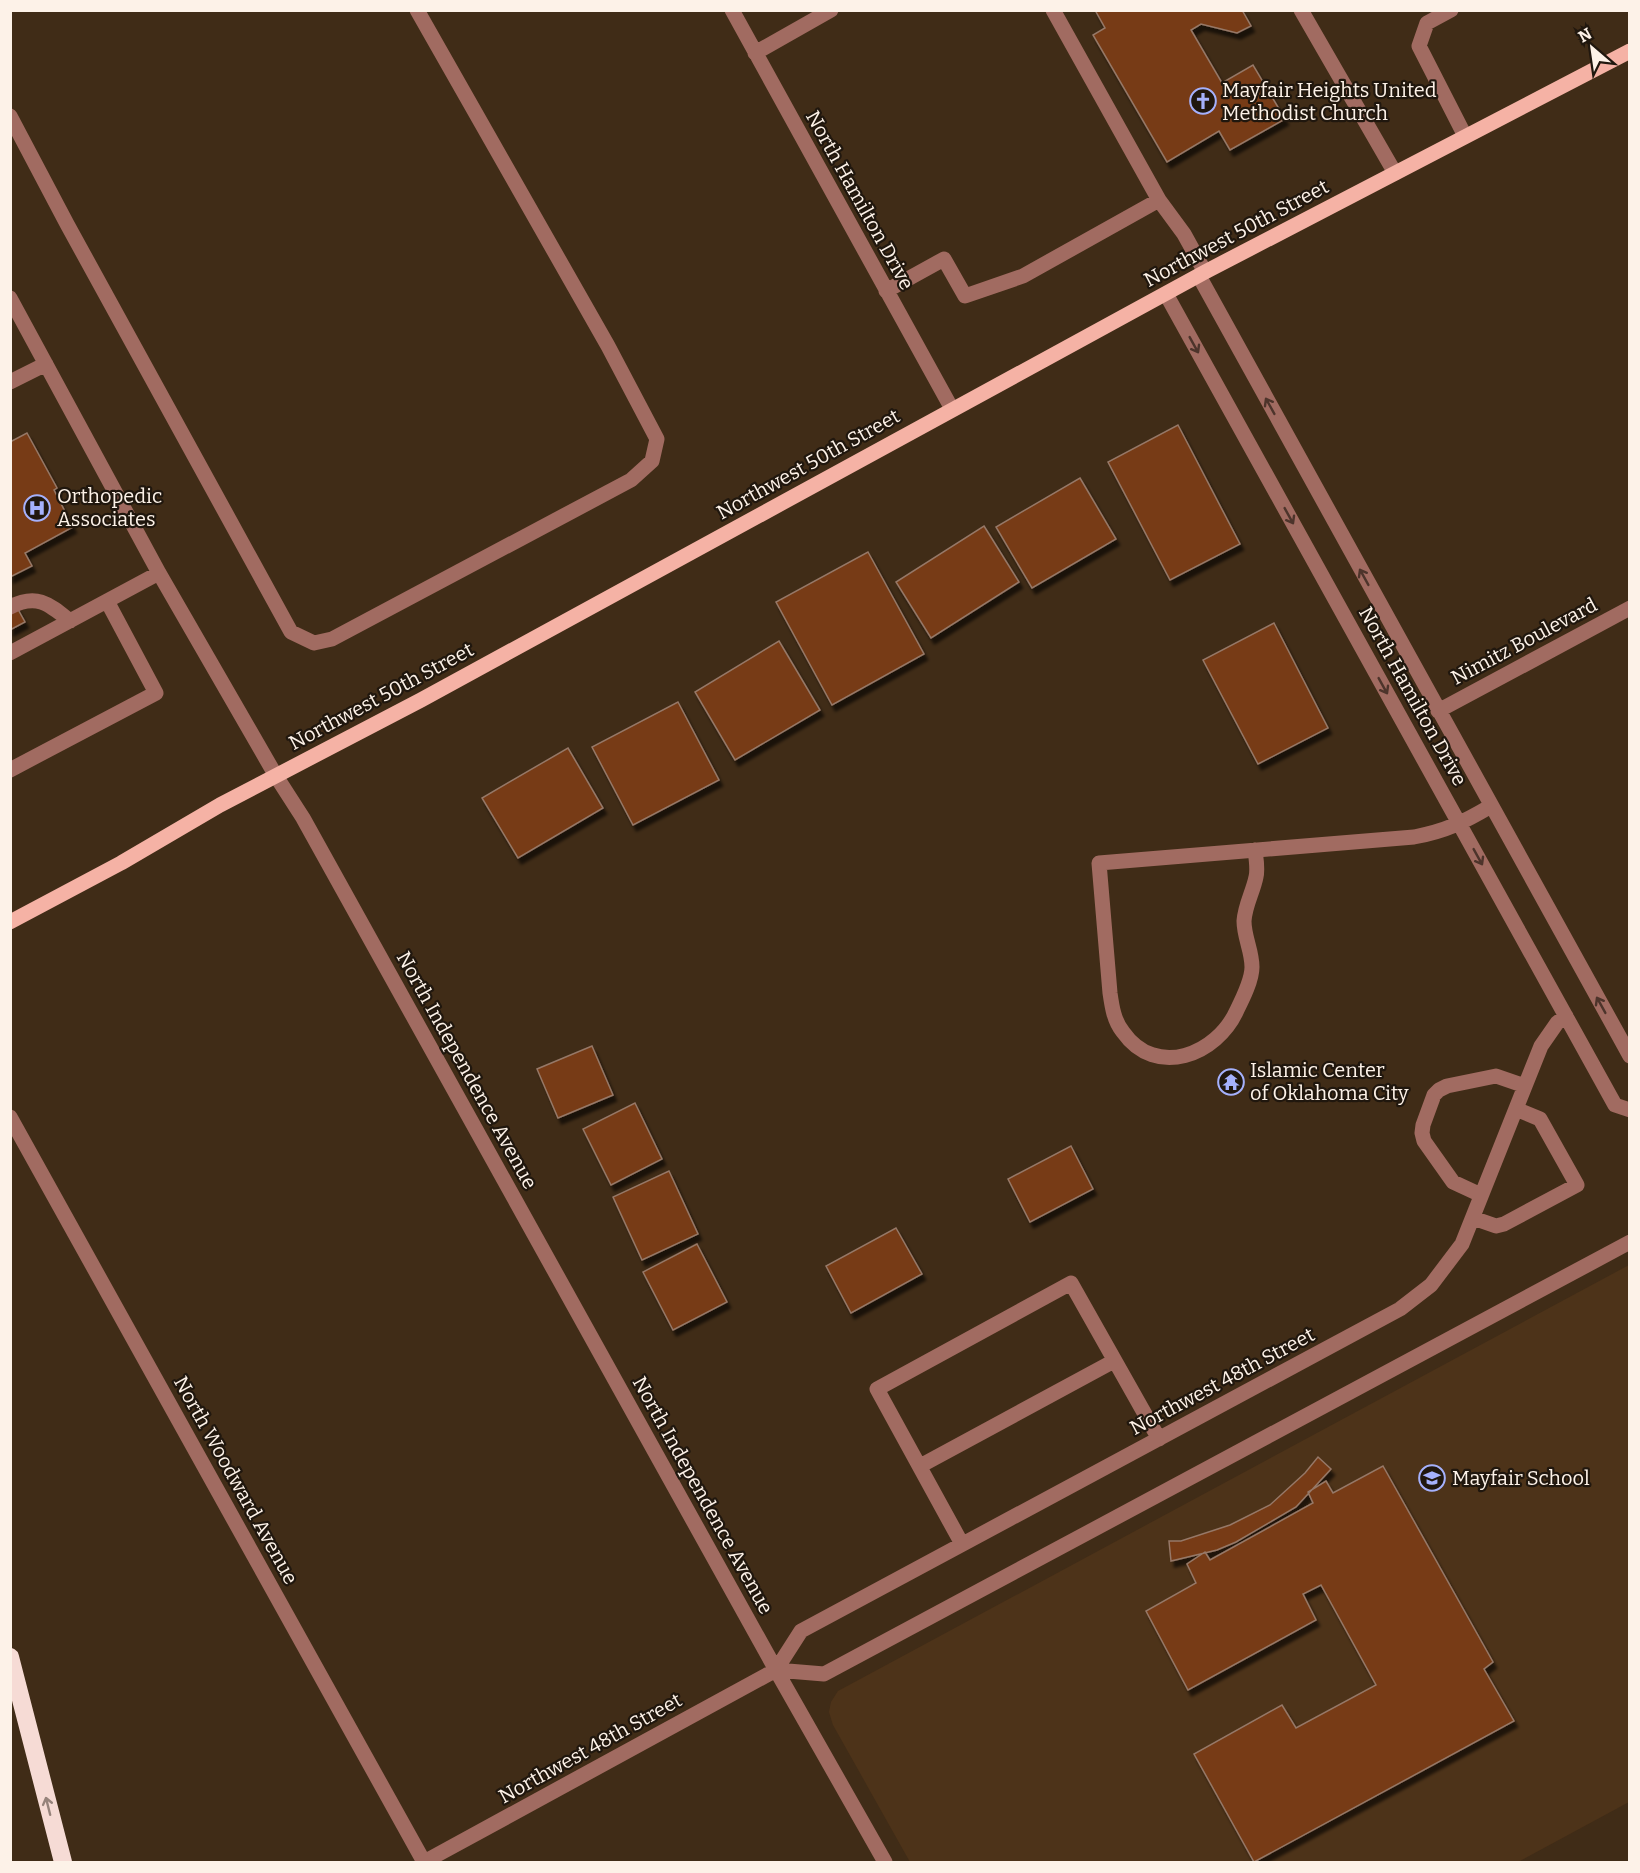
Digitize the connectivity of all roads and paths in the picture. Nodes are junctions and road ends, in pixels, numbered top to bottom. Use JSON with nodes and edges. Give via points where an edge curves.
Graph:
{"nodes":[{"id":1,"x":417,"y":10,"type":"edge"},
{"id":2,"x":732,"y":10,"type":"edge"},
{"id":3,"x":831,"y":10,"type":"edge"},
{"id":4,"x":1053,"y":10,"type":"edge"},
{"id":5,"x":1301,"y":10,"type":"edge"},
{"id":6,"x":1450,"y":10,"type":"edge"},
{"id":7,"x":1629,"y":51,"type":"edge"},
{"id":8,"x":755,"y":52,"type":"junction"},
{"id":9,"x":10,"y":116,"type":"edge"},
{"id":10,"x":1465,"y":136,"type":"junction"},
{"id":11,"x":1395,"y":173,"type":"junction"},
{"id":12,"x":1159,"y":200,"type":"junction"},
{"id":13,"x":1202,"y":274,"type":"junction"},
{"id":14,"x":886,"y":291,"type":"junction"},
{"id":15,"x":1166,"y":294,"type":"junction"},
{"id":16,"x":10,"y":298,"type":"edge"},
{"id":17,"x":46,"y":364,"type":"junction"},
{"id":18,"x":10,"y":382,"type":"edge"},
{"id":19,"x":952,"y":409,"type":"junction"},
{"id":20,"x":159,"y":573,"type":"junction"},
{"id":21,"x":107,"y":601,"type":"junction"},
{"id":22,"x":10,"y":607,"type":"edge"},
{"id":23,"x":1629,"y":608,"type":"edge"},
{"id":24,"x":70,"y":621,"type":"junction"},
{"id":25,"x":10,"y":653,"type":"edge"},
{"id":26,"x":1438,"y":711,"type":"junction"},
{"id":27,"x":10,"y":770,"type":"edge"},
{"id":28,"x":276,"y":776,"type":"junction"},
{"id":29,"x":1491,"y":806,"type":"junction"},
{"id":30,"x":1460,"y":824,"type":"junction"},
{"id":31,"x":1255,"y":850,"type":"junction"},
{"id":32,"x":11,"y":920,"type":"edge"},
{"id":33,"x":1566,"y":1016,"type":"junction"},
{"id":34,"x":1629,"y":1056,"type":"edge"},
{"id":35,"x":1525,"y":1086,"type":"junction"},
{"id":36,"x":1516,"y":1109,"type":"junction"},
{"id":37,"x":1629,"y":1110,"type":"edge"},
{"id":38,"x":10,"y":1117,"type":"edge"},
{"id":39,"x":1482,"y":1195,"type":"junction"},
{"id":40,"x":1473,"y":1218,"type":"junction"},
{"id":41,"x":1629,"y":1242,"type":"edge"},
{"id":42,"x":1114,"y":1361,"type":"junction"},
{"id":43,"x":1159,"y":1439,"type":"junction"},
{"id":44,"x":920,"y":1466,"type":"junction"},
{"id":45,"x":962,"y":1545,"type":"junction"},
{"id":46,"x":10,"y":1657,"type":"edge"},
{"id":47,"x":776,"y":1670,"type":"junction"},
{"id":48,"x":63,"y":1863,"type":"edge"},
{"id":49,"x":424,"y":1863,"type":"edge"},
{"id":50,"x":885,"y":1863,"type":"edge"}],
"edges":[{"from":1,"to":9,"type":"street","via":[[657,439],[652,461],[631,480],[332,639],[314,643],[291,632]]},
{"from":2,"to":8,"type":"street","name":"North Hamilton Drive"},
{"from":3,"to":8,"type":"street"},
{"from":4,"to":12,"type":"street","name":"North Hamilton Drive"},
{"from":5,"to":11,"type":"street"},
{"from":6,"to":10,"type":"street","via":[[1427,23],[1419,46]]},
{"from":7,"to":10,"type":"main road","name":"Northwest 50th Street"},
{"from":8,"to":14,"type":"street","name":"North Hamilton Drive"},
{"from":10,"to":11,"type":"main road","name":"Northwest 50th Street"},
{"from":11,"to":13,"type":"main road","name":"Northwest 50th Street"},
{"from":12,"to":13,"type":"street","name":"North Hamilton Drive","via":[[1185,234]]},
{"from":12,"to":14,"type":"street","via":[[1023,276],[965,296],[944,259]]},
{"from":13,"to":15,"type":"main road","name":"Northwest 50th Street"},
{"from":26,"to":13,"type":"street","name":"North Hamilton Drive","one_way":true},
{"from":14,"to":19,"type":"street","name":"North Hamilton Drive"},
{"from":15,"to":19,"type":"main road","name":"Northwest 50th Street"},
{"from":15,"to":30,"type":"street","name":"North Hamilton Drive","one_way":true},
{"from":16,"to":17,"type":"street","name":"North Independence Avenue"},
{"from":17,"to":18,"type":"street"},
{"from":17,"to":20,"type":"street","name":"North Independence Avenue"},
{"from":19,"to":28,"type":"main road","name":"Northwest 50th Street"},
{"from":20,"to":21,"type":"street"},
{"from":20,"to":28,"type":"street","name":"North Independence Avenue"},
{"from":21,"to":24,"type":"street"},
{"from":21,"to":27,"type":"street","via":[[156,693]]},
{"from":22,"to":24,"type":"street","via":[[33,599],[51,605]]},
{"from":23,"to":26,"type":"street","name":"Nimitz Boulevard"},
{"from":24,"to":25,"type":"street"},
{"from":26,"to":29,"type":"street","name":"North Hamilton Drive"},
{"from":28,"to":32,"type":"main road","name":"Northwest 50th Street"},
{"from":28,"to":47,"type":"street","name":"North Independence Avenue","via":[[303,818]]},
{"from":29,"to":30,"type":"street"},
{"from":34,"to":29,"type":"street","name":"North Hamilton Drive","one_way":true},
{"from":30,"to":31,"type":"street","via":[[1414,837]]},
{"from":30,"to":33,"type":"street","name":"North Hamilton Drive","one_way":true},
{"from":31,"to":31,"type":"street","via":[[1099,863],[1113,1012],[1123,1032],[1144,1050],[1162,1057],[1191,1054],[1210,1045],[1231,1023],[1252,968],[1244,921],[1257,876]]},
{"from":33,"to":35,"type":"street","name":"Northwest 48th Street","via":[[1548,1033]]},
{"from":33,"to":37,"type":"street","name":"North Hamilton Drive","via":[[1615,1105]]},
{"from":35,"to":36,"type":"street","name":"Northwest 48th Street"},
{"from":35,"to":39,"type":"street","via":[[1505,1078],[1488,1077],[1447,1086],[1434,1095],[1423,1125],[1425,1141],[1453,1182]]},
{"from":36,"to":39,"type":"street","name":"Northwest 48th Street"},
{"from":36,"to":40,"type":"street","via":[[1540,1119],[1577,1185],[1504,1224],[1496,1226]]},
{"from":38,"to":49,"type":"street","name":"North Woodward Avenue"},
{"from":39,"to":40,"type":"street","name":"Northwest 48th Street"},
{"from":40,"to":43,"type":"street","name":"Northwest 48th Street","via":[[1462,1244],[1418,1297]]},
{"from":41,"to":47,"type":"street","via":[[824,1674]]},
{"from":42,"to":43,"type":"street"},
{"from":42,"to":44,"type":"street"},
{"from":42,"to":44,"type":"street","via":[[1071,1283],[877,1389]]},
{"from":43,"to":45,"type":"street","name":"Northwest 48th Street"},
{"from":44,"to":45,"type":"street"},
{"from":45,"to":47,"type":"street","name":"Northwest 48th Street","via":[[801,1631]]},
{"from":48,"to":46,"type":"highway","one_way":true},
{"from":47,"to":49,"type":"street","name":"Northwest 48th Street"},
{"from":47,"to":50,"type":"street","name":"North Independence Avenue"}]}
